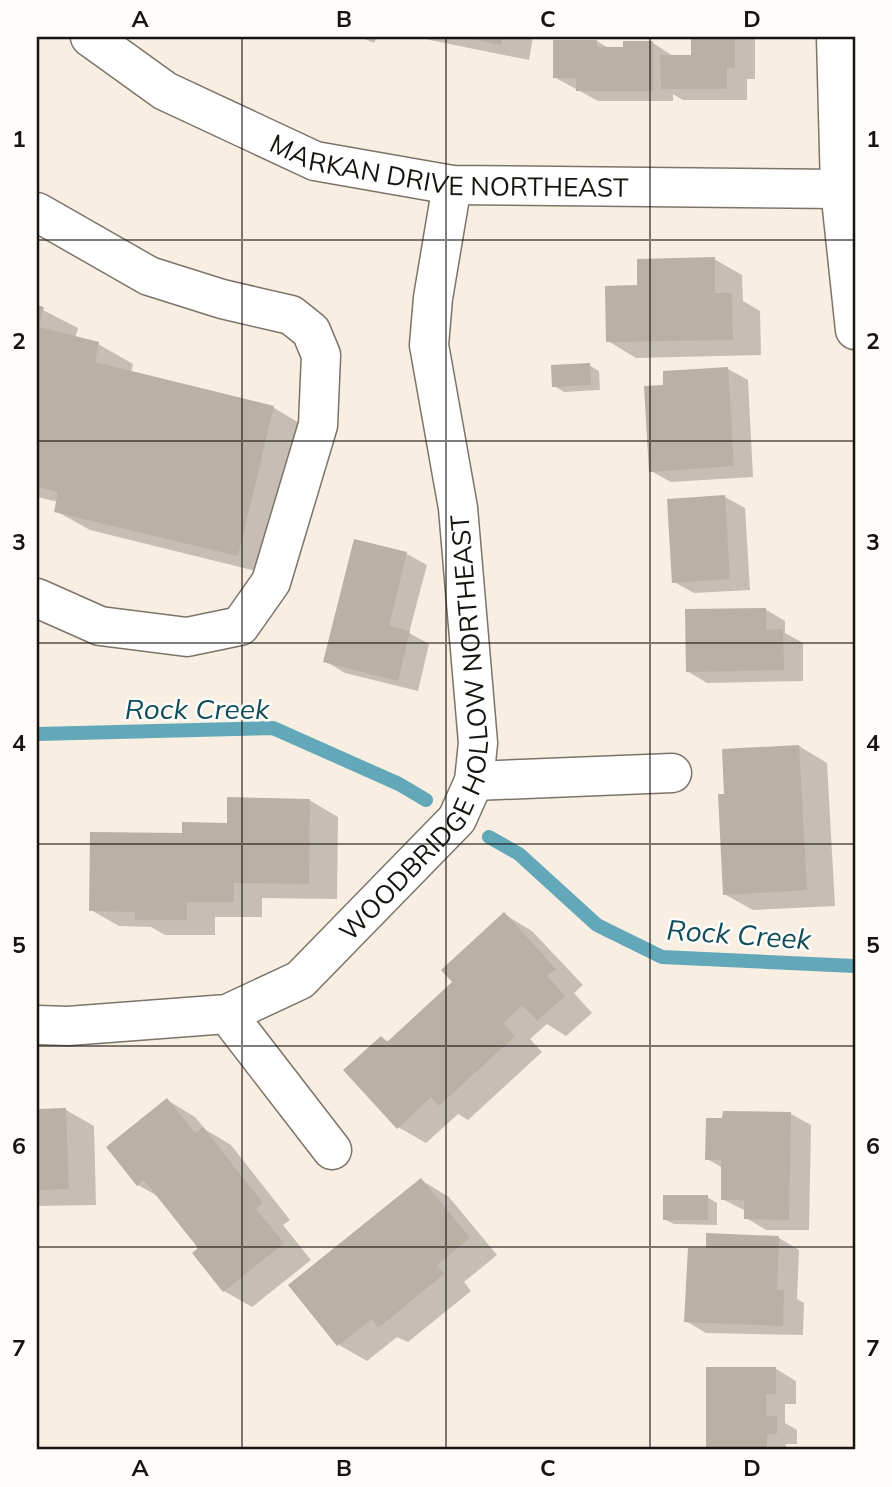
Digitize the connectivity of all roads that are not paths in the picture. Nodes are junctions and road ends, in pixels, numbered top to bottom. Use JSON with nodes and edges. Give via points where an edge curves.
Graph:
{"nodes":[{"id":1,"x":90,"y":37,"type":"edge"},
{"id":2,"x":836,"y":37,"type":"edge"},
{"id":3,"x":452,"y":186,"type":"junction"},
{"id":4,"x":840,"y":188,"type":"junction"},
{"id":5,"x":37,"y":212,"type":"edge"},
{"id":6,"x":855,"y":330,"type":"edge"},
{"id":7,"x":37,"y":598,"type":"edge"},
{"id":8,"x":671,"y":773,"type":"dead end"},
{"id":9,"x":474,"y":781,"type":"junction"},
{"id":10,"x":228,"y":1014,"type":"junction"},
{"id":11,"x":37,"y":1026,"type":"edge"},
{"id":12,"x":332,"y":1150,"type":"dead end"}],
"edges":[{"from":1,"to":3,"type":"street","name":"MARKAN DRIVE NORTHEAST","via":[[165,91],[315,161]]},
{"from":2,"to":4,"type":"street"},
{"from":3,"to":4,"type":"street","name":"MARKAN DRIVE NORTHEAST"},
{"from":3,"to":9,"type":"street","name":"WOODBRIDGE HOLLOW NORTHEAST","via":[[429,345],[465,575],[478,743]]},
{"from":4,"to":6,"type":"street"},
{"from":5,"to":7,"type":"street","via":[[149,276],[291,315],[311,331],[321,355],[318,425],[271,582],[240,626],[187,638],[100,626]]},
{"from":8,"to":9,"type":"street"},
{"from":9,"to":10,"type":"street","name":"WOODBRIDGE HOLLOW NORTHEAST","via":[[457,819],[300,980]]},
{"from":10,"to":11,"type":"street","name":"WOODBRIDGE HOLLOW NORTHEAST"},
{"from":10,"to":12,"type":"street"}]}
